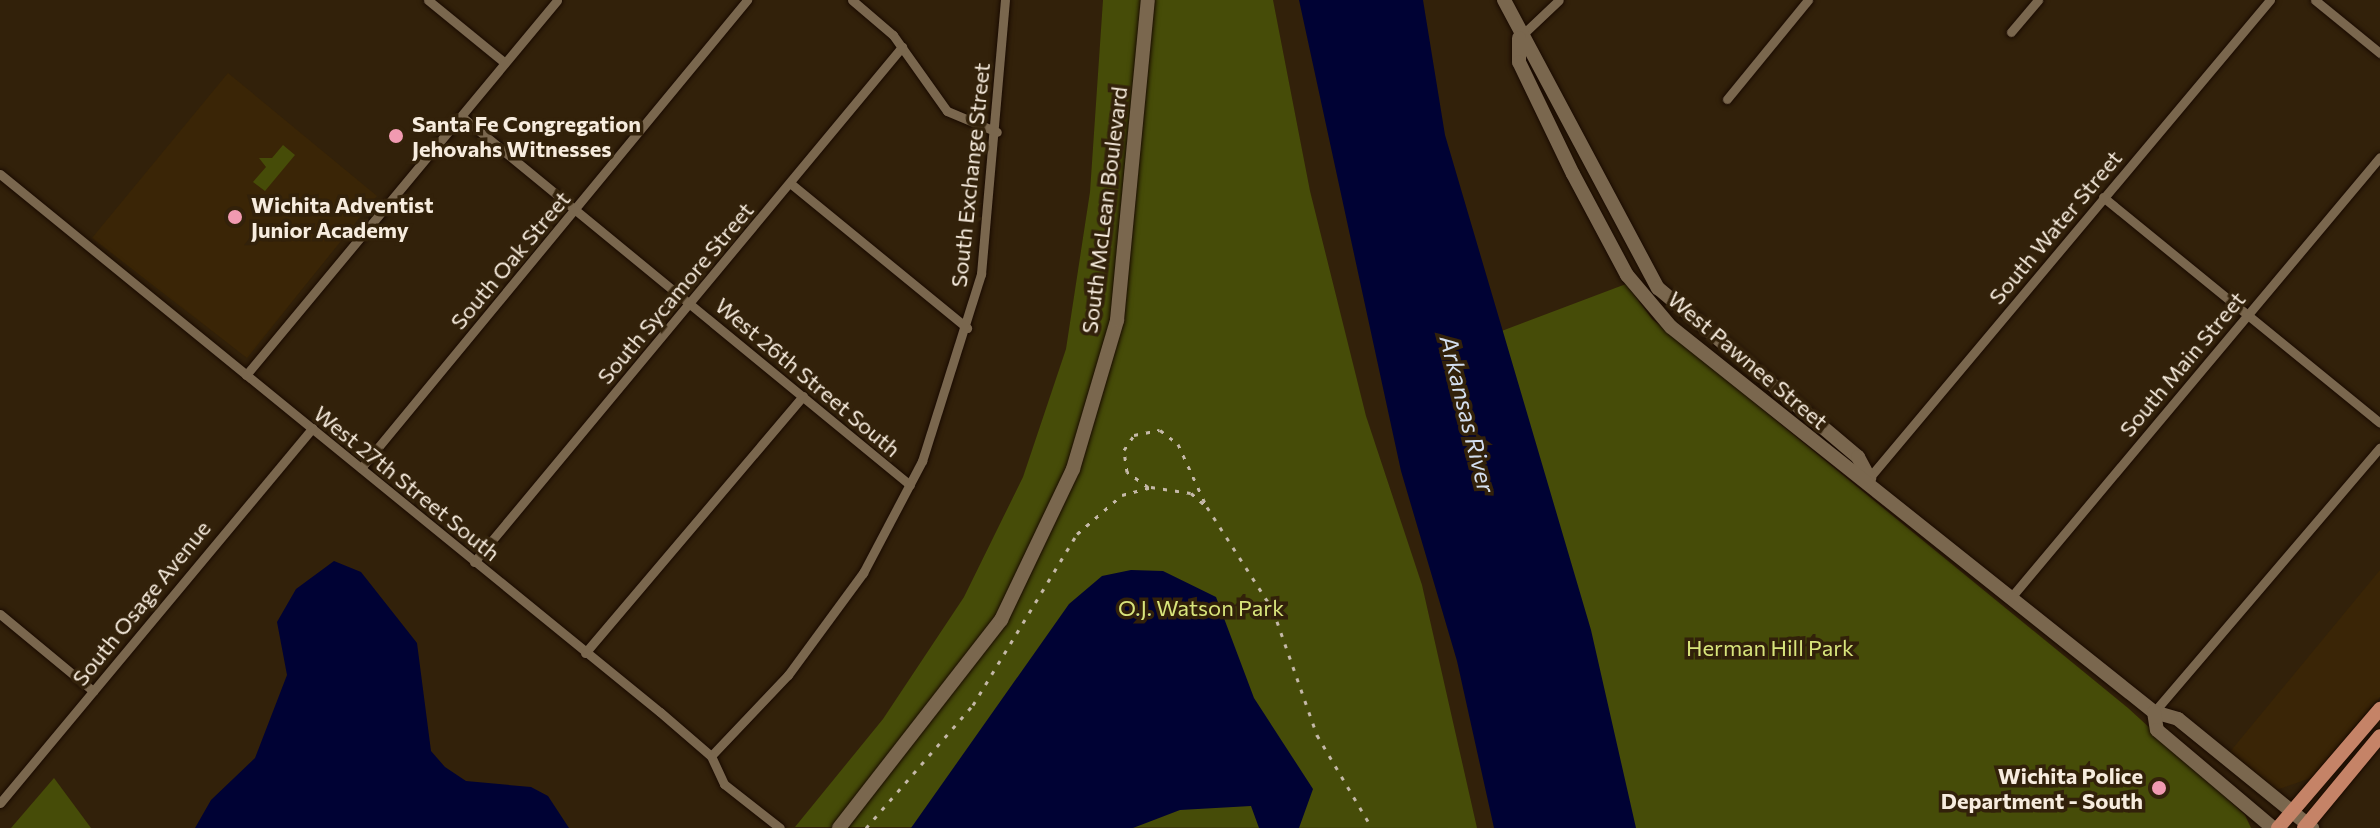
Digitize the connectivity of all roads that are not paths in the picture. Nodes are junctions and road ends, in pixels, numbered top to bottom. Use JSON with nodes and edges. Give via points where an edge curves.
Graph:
{"nodes":[{"id":1,"x":428,"y":0,"type":"edge"},
{"id":2,"x":557,"y":0,"type":"edge"},
{"id":3,"x":747,"y":0,"type":"edge"},
{"id":4,"x":852,"y":0,"type":"edge"},
{"id":5,"x":1005,"y":0,"type":"edge"},
{"id":6,"x":1148,"y":0,"type":"edge"},
{"id":7,"x":1504,"y":0,"type":"edge"},
{"id":8,"x":1559,"y":0,"type":"edge"},
{"id":9,"x":1808,"y":0,"type":"edge"},
{"id":10,"x":2038,"y":0,"type":"edge"},
{"id":11,"x":2270,"y":0,"type":"edge"},
{"id":12,"x":2315,"y":0,"type":"edge"},
{"id":13,"x":2011,"y":32,"type":"dead end"},
{"id":14,"x":1519,"y":38,"type":"junction"},
{"id":15,"x":902,"y":47,"type":"junction"},
{"id":16,"x":2380,"y":53,"type":"edge"},
{"id":17,"x":505,"y":63,"type":"junction"},
{"id":18,"x":1727,"y":99,"type":"dead end"},
{"id":19,"x":461,"y":116,"type":"junction"},
{"id":20,"x":997,"y":132,"type":"junction"},
{"id":21,"x":2380,"y":157,"type":"edge"},
{"id":22,"x":0,"y":174,"type":"edge"},
{"id":23,"x":790,"y":183,"type":"junction"},
{"id":24,"x":2103,"y":197,"type":"junction"},
{"id":25,"x":575,"y":210,"type":"junction"},
{"id":26,"x":690,"y":303,"type":"junction"},
{"id":27,"x":2248,"y":315,"type":"junction"},
{"id":28,"x":967,"y":328,"type":"junction"},
{"id":29,"x":246,"y":375,"type":"junction"},
{"id":30,"x":803,"y":396,"type":"junction"},
{"id":31,"x":2380,"y":423,"type":"edge"},
{"id":32,"x":312,"y":428,"type":"junction"},
{"id":33,"x":2380,"y":447,"type":"edge"},
{"id":34,"x":361,"y":468,"type":"junction"},
{"id":35,"x":1869,"y":478,"type":"junction"},
{"id":36,"x":910,"y":485,"type":"junction"},
{"id":37,"x":474,"y":562,"type":"junction"},
{"id":38,"x":2013,"y":595,"type":"junction"},
{"id":39,"x":0,"y":614,"type":"edge"},
{"id":40,"x":585,"y":653,"type":"junction"},
{"id":41,"x":93,"y":691,"type":"junction"},
{"id":42,"x":2380,"y":709,"type":"edge"},
{"id":43,"x":2154,"y":712,"type":"junction"},
{"id":44,"x":2380,"y":736,"type":"edge"},
{"id":45,"x":711,"y":756,"type":"junction"},
{"id":46,"x":0,"y":803,"type":"edge"},
{"id":47,"x":2293,"y":810,"type":"junction"},
{"id":48,"x":2308,"y":827,"type":"edge"},
{"id":49,"x":780,"y":828,"type":"edge"},
{"id":50,"x":839,"y":828,"type":"edge"},
{"id":51,"x":2275,"y":828,"type":"edge"}],
"edges":[{"from":1,"to":17,"type":"street"},
{"from":2,"to":17,"type":"street"},
{"from":3,"to":25,"type":"street","name":"South Oak Street"},
{"from":4,"to":15,"type":"street"},
{"from":5,"to":20,"type":"street","name":"South Exchange Street"},
{"from":6,"to":50,"type":"main road","name":"South McLean Boulevard","via":[[1117,320],[1073,469],[1001,620]]},
{"from":7,"to":14,"type":"main road","name":"West Pawnee Street"},
{"from":8,"to":14,"type":"street"},
{"from":9,"to":18,"type":"street"},
{"from":10,"to":13,"type":"street"},
{"from":11,"to":24,"type":"street","name":"South Water Street"},
{"from":12,"to":16,"type":"street"},
{"from":14,"to":35,"type":"main road","name":"West Pawnee Street","via":[[1519,62],[1644,299],[1829,457]]},
{"from":15,"to":20,"type":"street","via":[[947,111]]},
{"from":15,"to":23,"type":"street","name":"South Sycamore Street"},
{"from":17,"to":19,"type":"street"},
{"from":19,"to":25,"type":"street","name":"West 26th Street South"},
{"from":19,"to":29,"type":"street"},
{"from":20,"to":28,"type":"street","name":"South Exchange Street","via":[[981,274]]},
{"from":21,"to":27,"type":"street","name":"South Main Street"},
{"from":22,"to":29,"type":"street","name":"West 27th Street South"},
{"from":23,"to":26,"type":"street","name":"South Sycamore Street"},
{"from":23,"to":28,"type":"street"},
{"from":24,"to":27,"type":"street"},
{"from":24,"to":35,"type":"street","name":"South Water Street"},
{"from":25,"to":26,"type":"street","name":"West 26th Street South"},
{"from":25,"to":34,"type":"street","name":"South Oak Street"},
{"from":26,"to":30,"type":"street","name":"West 26th Street South"},
{"from":26,"to":37,"type":"street","name":"South Sycamore Street"},
{"from":27,"to":31,"type":"street"},
{"from":27,"to":38,"type":"street","name":"South Main Street"},
{"from":28,"to":36,"type":"street","name":"South Exchange Street"},
{"from":29,"to":32,"type":"street","name":"West 27th Street South"},
{"from":30,"to":36,"type":"street","name":"West 26th Street South"},
{"from":30,"to":40,"type":"street"},
{"from":32,"to":34,"type":"street","name":"West 27th Street South"},
{"from":32,"to":41,"type":"street","name":"South Osage Avenue"},
{"from":33,"to":43,"type":"street"},
{"from":34,"to":37,"type":"street","name":"West 27th Street South"},
{"from":35,"to":38,"type":"main road","name":"West Pawnee Street"},
{"from":36,"to":45,"type":"street","name":"South Exchange Street","via":[[863,573],[758,711]]},
{"from":37,"to":40,"type":"street","name":"West 27th Street South"},
{"from":38,"to":43,"type":"main road","name":"West Pawnee Street"},
{"from":39,"to":41,"type":"street"},
{"from":40,"to":45,"type":"street","name":"West 27th Street South"},
{"from":41,"to":46,"type":"street","name":"South Osage Avenue"},
{"from":42,"to":47,"type":"main road"},
{"from":43,"to":47,"type":"main road","via":[[2178,719]]},
{"from":43,"to":51,"type":"main road","via":[[2157,730]]},
{"from":44,"to":48,"type":"main road"},
{"from":45,"to":49,"type":"street","name":"West 27th Street South","via":[[724,784]]},
{"from":47,"to":48,"type":"main road"},
{"from":47,"to":51,"type":"main road"}]}
